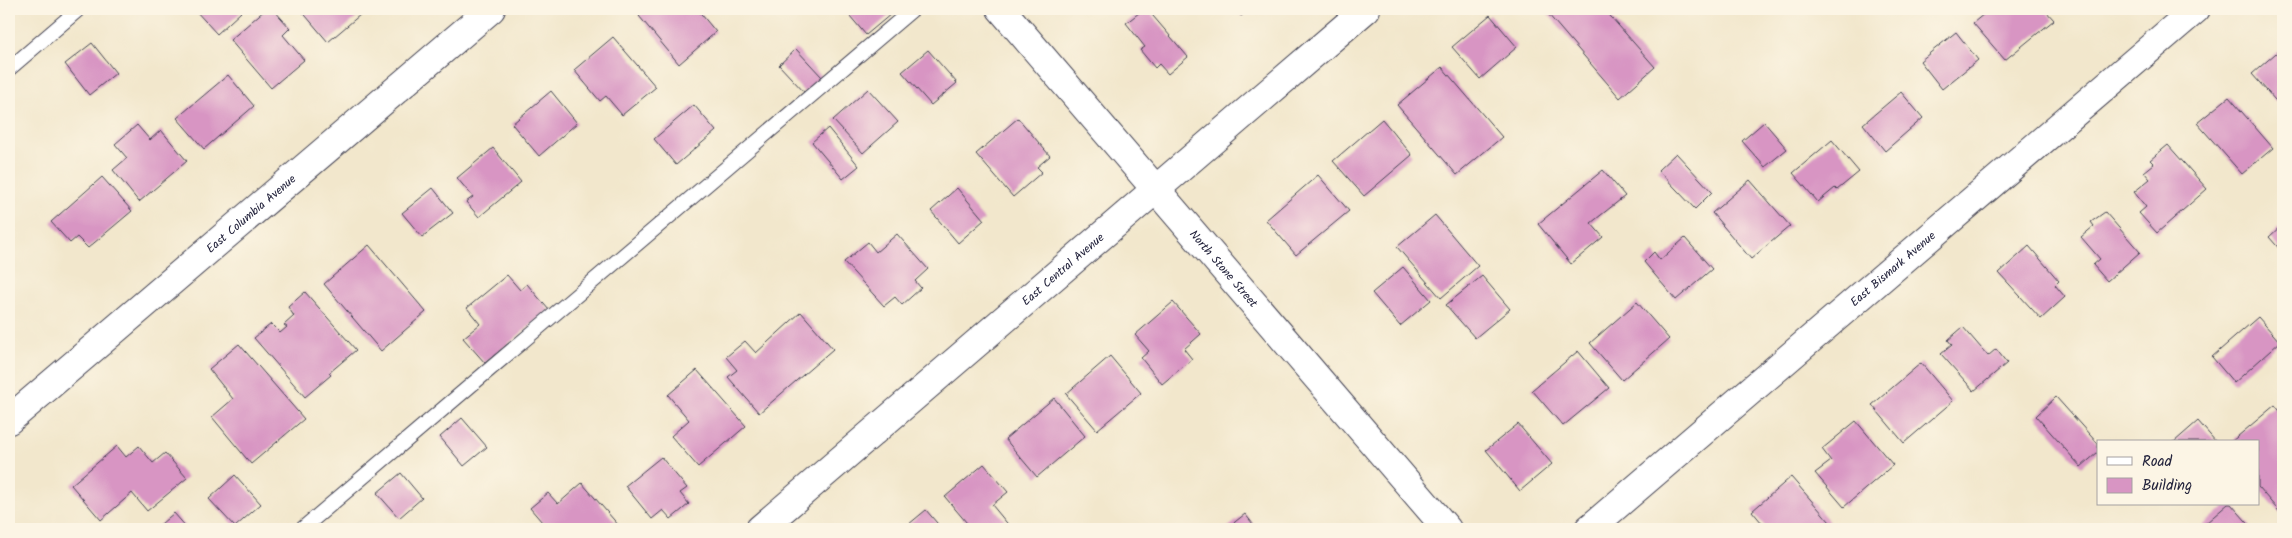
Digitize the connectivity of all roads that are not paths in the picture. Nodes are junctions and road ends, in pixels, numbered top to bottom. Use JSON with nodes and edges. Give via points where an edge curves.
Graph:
{"nodes":[{"id":1,"x":79,"y":9,"type":"edge"},
{"id":2,"x":492,"y":9,"type":"edge"},
{"id":3,"x":913,"y":9,"type":"edge"},
{"id":4,"x":1001,"y":9,"type":"edge"},
{"id":5,"x":1366,"y":9,"type":"edge"},
{"id":6,"x":2196,"y":9,"type":"edge"},
{"id":7,"x":9,"y":69,"type":"edge"},
{"id":8,"x":1156,"y":189,"type":"junction"},
{"id":9,"x":9,"y":420,"type":"edge"},
{"id":10,"x":302,"y":529,"type":"edge"},
{"id":11,"x":760,"y":529,"type":"edge"},
{"id":12,"x":1448,"y":529,"type":"edge"},
{"id":13,"x":1589,"y":529,"type":"edge"}],
"edges":[{"from":1,"to":7,"type":"lane"},
{"from":2,"to":9,"type":"street","name":"East Columbia Avenue"},
{"from":3,"to":10,"type":"lane"},
{"from":4,"to":8,"type":"street","name":"North Stone Street"},
{"from":5,"to":8,"type":"street","name":"East Central Avenue"},
{"from":6,"to":13,"type":"street","name":"East Bismark Avenue"},
{"from":8,"to":11,"type":"street","name":"East Central Avenue"},
{"from":8,"to":12,"type":"street","name":"North Stone Street"}]}
